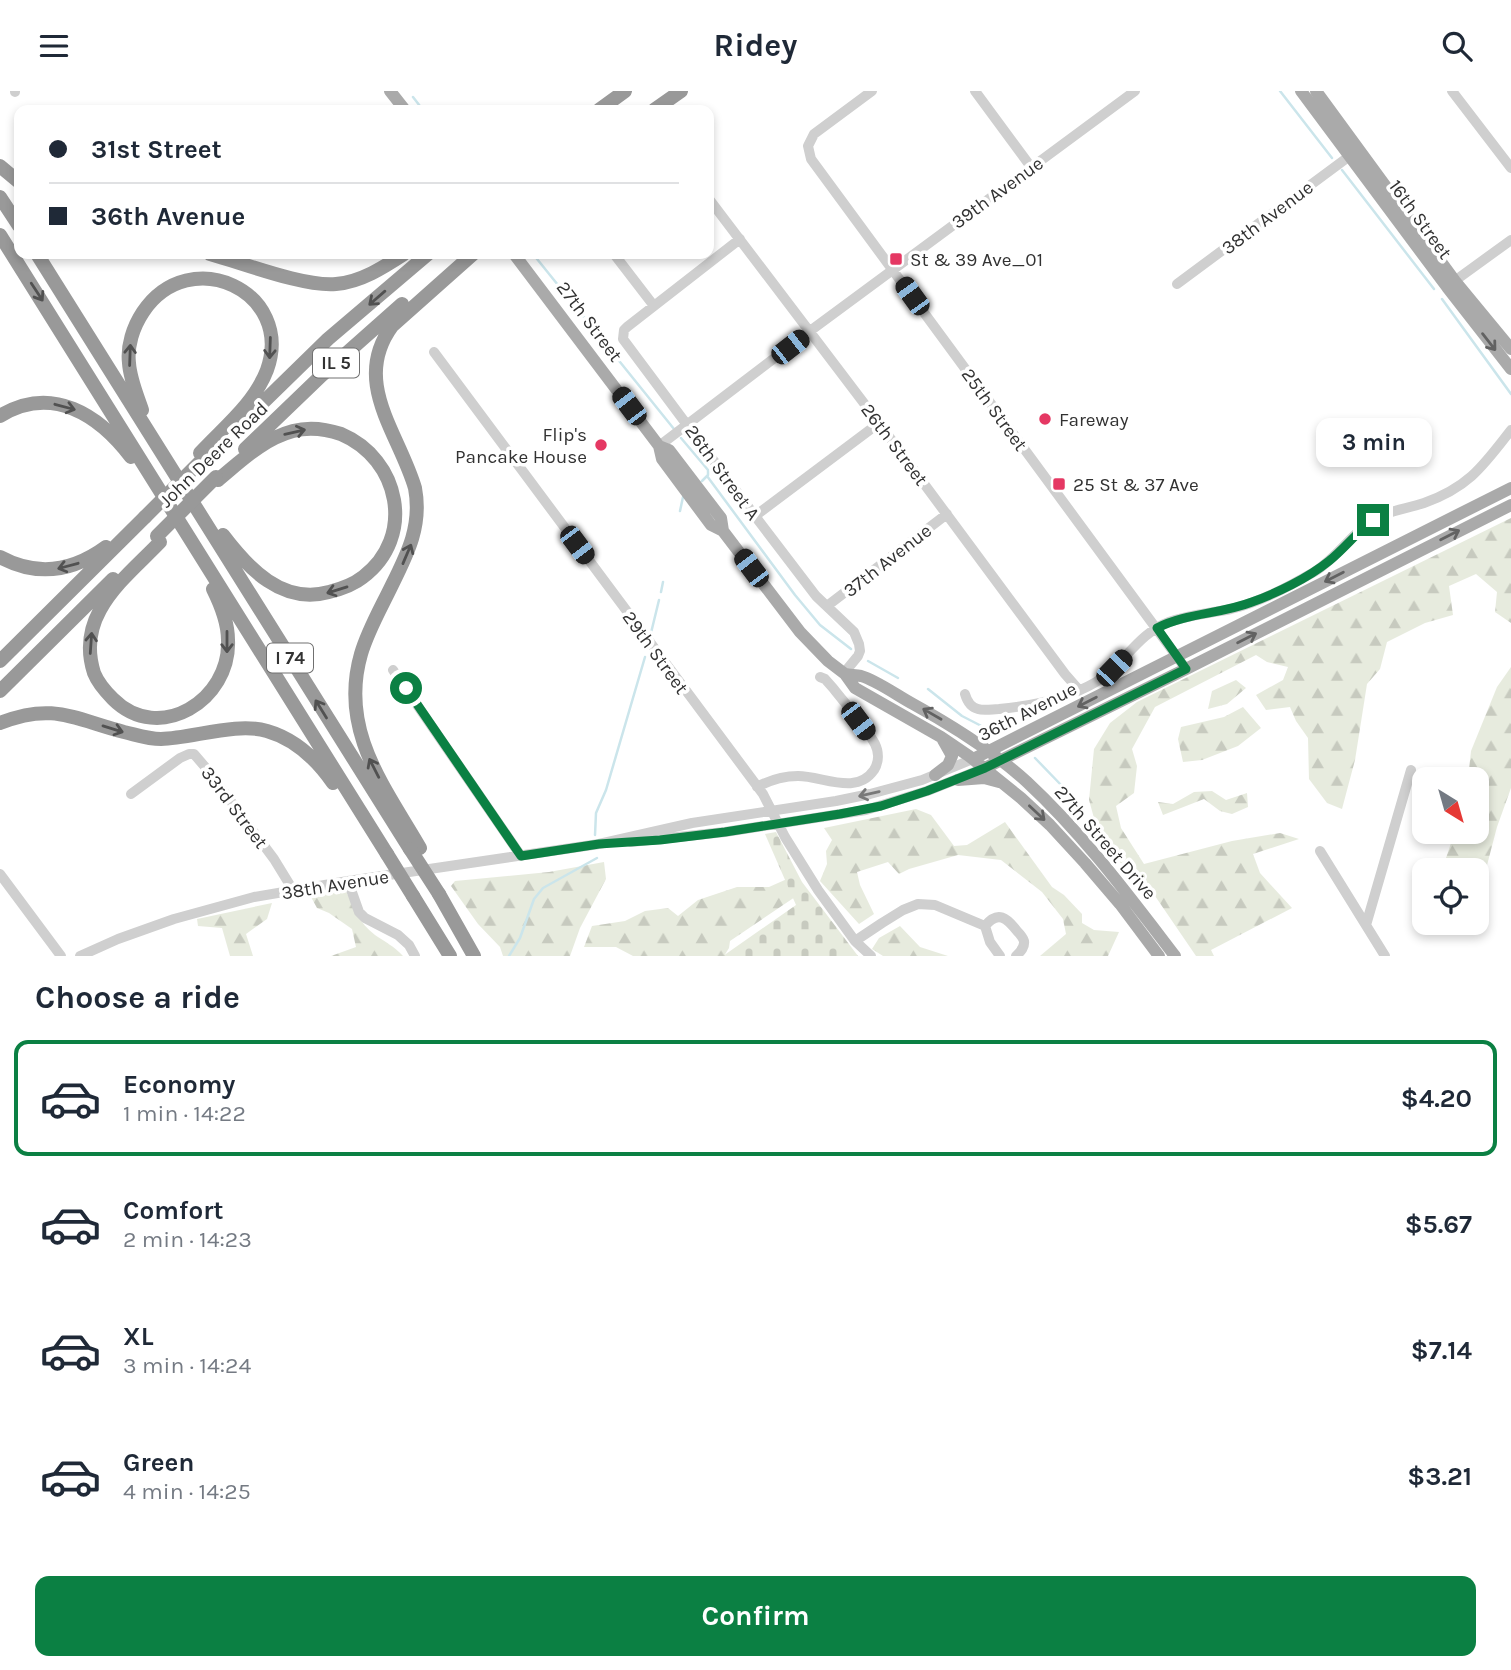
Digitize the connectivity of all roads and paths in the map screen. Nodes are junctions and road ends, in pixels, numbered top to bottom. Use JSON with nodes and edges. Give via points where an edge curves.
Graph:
{"nodes":[{"id":1,"x":390,"y":91,"type":"edge"},
{"id":2,"x":625,"y":91,"type":"edge"},
{"id":3,"x":636,"y":91,"type":"edge"},
{"id":4,"x":681,"y":91,"type":"edge"},
{"id":5,"x":872,"y":91,"type":"edge"},
{"id":6,"x":975,"y":91,"type":"edge"},
{"id":7,"x":1135,"y":91,"type":"edge"},
{"id":8,"x":1301,"y":91,"type":"edge"},
{"id":9,"x":1316,"y":91,"type":"edge"},
{"id":10,"x":1452,"y":91,"type":"edge"},
{"id":11,"x":401,"y":105,"type":"edge"},
{"id":12,"x":606,"y":105,"type":"edge"},
{"id":13,"x":617,"y":105,"type":"edge"},
{"id":14,"x":661,"y":105,"type":"edge"},
{"id":15,"x":1354,"y":152,"type":"junction"},
{"id":16,"x":0,"y":166,"type":"edge"},
{"id":17,"x":1031,"y":167,"type":"junction"},
{"id":18,"x":1511,"y":168,"type":"edge"},
{"id":19,"x":14,"y":177,"type":"edge"},
{"id":20,"x":0,"y":197,"type":"edge"},
{"id":21,"x":714,"y":205,"type":"edge"},
{"id":22,"x":14,"y":218,"type":"edge"},
{"id":23,"x":0,"y":235,"type":"edge"},
{"id":24,"x":740,"y":239,"type":"junction"},
{"id":25,"x":1510,"y":243,"type":"edge"},
{"id":26,"x":14,"y":257,"type":"edge"},
{"id":27,"x":15,"y":259,"type":"edge"},
{"id":28,"x":40,"y":259,"type":"edge"},
{"id":29,"x":227,"y":259,"type":"edge"},
{"id":30,"x":397,"y":259,"type":"edge"},
{"id":31,"x":422,"y":259,"type":"edge"},
{"id":32,"x":455,"y":259,"type":"edge"},
{"id":33,"x":467,"y":259,"type":"edge"},
{"id":34,"x":518,"y":259,"type":"edge"},
{"id":35,"x":618,"y":259,"type":"edge"},
{"id":36,"x":892,"y":269,"type":"junction"},
{"id":37,"x":1177,"y":284,"type":"dead end"},
{"id":38,"x":1451,"y":284,"type":"junction"},
{"id":39,"x":654,"y":306,"type":"junction"},
{"id":40,"x":810,"y":331,"type":"junction"},
{"id":41,"x":1511,"y":349,"type":"edge"},
{"id":42,"x":434,"y":352,"type":"dead end"},
{"id":43,"x":1511,"y":369,"type":"edge"},
{"id":44,"x":0,"y":416,"type":"edge"},
{"id":45,"x":879,"y":423,"type":"junction"},
{"id":46,"x":688,"y":424,"type":"junction"},
{"id":47,"x":1511,"y":430,"type":"edge"},
{"id":48,"x":157,"y":443,"type":"junction"},
{"id":49,"x":659,"y":446,"type":"junction"},
{"id":50,"x":202,"y":456,"type":"junction"},
{"id":51,"x":171,"y":466,"type":"junction"},
{"id":52,"x":217,"y":479,"type":"junction"},
{"id":53,"x":1511,"y":488,"type":"edge"},
{"id":54,"x":1511,"y":505,"type":"edge"},
{"id":55,"x":180,"y":509,"type":"junction"},
{"id":56,"x":947,"y":514,"type":"junction"},
{"id":57,"x":144,"y":516,"type":"junction"},
{"id":58,"x":755,"y":516,"type":"junction"},
{"id":59,"x":187,"y":534,"type":"junction"},
{"id":60,"x":159,"y":539,"type":"junction"},
{"id":61,"x":0,"y":557,"type":"edge"},
{"id":62,"x":827,"y":607,"type":"junction"},
{"id":63,"x":1157,"y":628,"type":"junction"},
{"id":64,"x":1178,"y":656,"type":"junction"},
{"id":65,"x":0,"y":661,"type":"edge"},
{"id":66,"x":1186,"y":669,"type":"junction"},
{"id":67,"x":393,"y":670,"type":"dead end"},
{"id":68,"x":844,"y":673,"type":"junction"},
{"id":69,"x":820,"y":677,"type":"dead end"},
{"id":70,"x":1079,"y":689,"type":"junction"},
{"id":71,"x":0,"y":691,"type":"edge"},
{"id":72,"x":965,"y":694,"type":"dead end"},
{"id":73,"x":0,"y":723,"type":"edge"},
{"id":74,"x":960,"y":731,"type":"junction"},
{"id":75,"x":1020,"y":736,"type":"junction"},
{"id":76,"x":941,"y":737,"type":"junction"},
{"id":77,"x":1031,"y":747,"type":"junction"},
{"id":78,"x":989,"y":752,"type":"junction"},
{"id":79,"x":973,"y":759,"type":"junction"},
{"id":80,"x":1001,"y":761,"type":"junction"},
{"id":81,"x":985,"y":768,"type":"junction"},
{"id":82,"x":1411,"y":770,"type":"dead end"},
{"id":83,"x":935,"y":775,"type":"junction"},
{"id":84,"x":958,"y":780,"type":"junction"},
{"id":85,"x":1026,"y":781,"type":"junction"},
{"id":86,"x":1004,"y":784,"type":"junction"},
{"id":87,"x":757,"y":787,"type":"junction"},
{"id":88,"x":131,"y":795,"type":"dead end"},
{"id":89,"x":773,"y":811,"type":"junction"},
{"id":90,"x":778,"y":824,"type":"junction"},
{"id":91,"x":599,"y":844,"type":"junction"},
{"id":92,"x":415,"y":849,"type":"junction"},
{"id":93,"x":1320,"y":851,"type":"dead end"},
{"id":94,"x":385,"y":855,"type":"junction"},
{"id":95,"x":521,"y":856,"type":"junction"},
{"id":96,"x":0,"y":874,"type":"edge"},
{"id":97,"x":348,"y":881,"type":"junction"},
{"id":98,"x":293,"y":890,"type":"junction"},
{"id":99,"x":1366,"y":925,"type":"junction"},
{"id":100,"x":985,"y":926,"type":"junction"},
{"id":101,"x":855,"y":941,"type":"junction"},
{"id":102,"x":61,"y":956,"type":"edge"},
{"id":103,"x":80,"y":956,"type":"edge"},
{"id":104,"x":415,"y":956,"type":"edge"},
{"id":105,"x":450,"y":956,"type":"edge"},
{"id":106,"x":474,"y":956,"type":"edge"},
{"id":107,"x":871,"y":956,"type":"edge"},
{"id":108,"x":1000,"y":956,"type":"edge"},
{"id":109,"x":1016,"y":956,"type":"edge"},
{"id":110,"x":1159,"y":956,"type":"edge"},
{"id":111,"x":1175,"y":956,"type":"edge"},
{"id":112,"x":1385,"y":956,"type":"edge"}],
"edges":[{"from":1,"to":11,"type":"main road"},
{"from":2,"to":12,"type":"highway"},
{"from":3,"to":13,"type":"highway"},
{"from":4,"to":14,"type":"highway"},
{"from":5,"to":36,"type":"street","name":"25th Street","via":[[814,134],[808,149],[815,166]]},
{"from":6,"to":17,"type":"street"},
{"from":7,"to":17,"type":"street","name":"39th Avenue"},
{"from":8,"to":15,"type":"main road","name":"16th Street"},
{"from":9,"to":15,"type":"main road","name":"16th Street"},
{"from":10,"to":18,"type":"street"},
{"from":15,"to":37,"type":"street","name":"38th Avenue"},
{"from":15,"to":38,"type":"main road","name":"16th Street"},
{"from":16,"to":19,"type":"highway"},
{"from":17,"to":36,"type":"street","name":"39th Avenue"},
{"from":20,"to":22,"type":"highway"},
{"from":21,"to":24,"type":"street","name":"26th Street"},
{"from":23,"to":26,"type":"highway","number":"I 74","one_way":true},
{"from":24,"to":39,"type":"street"},
{"from":24,"to":40,"type":"street","name":"26th Street"},
{"from":25,"to":38,"type":"street"},
{"from":27,"to":55,"type":"highway","number":"I 74","one_way":true},
{"from":28,"to":48,"type":"highway","number":"I 74"},
{"from":29,"to":30,"type":"highway","via":[[335,285],[359,279]]},
{"from":31,"to":50,"type":"highway","name":"John Deere Road","number":"IL 5","one_way":true},
{"from":32,"to":52,"type":"highway","name":"John Deere Road","number":"IL 5","via":[[322,375]]},
{"from":92,"to":33,"type":"highway","one_way":true,"via":[[365,750],[355,707],[361,652],[408,554],[417,512],[412,479],[381,404],[375,375],[379,352],[393,326]]},
{"from":34,"to":49,"type":"main road","name":"27th Street"},
{"from":35,"to":39,"type":"street"},
{"from":36,"to":40,"type":"street","name":"39th Avenue"},
{"from":36,"to":63,"type":"street","name":"25th Street"},
{"from":38,"to":41,"type":"main road","name":"16th Street"},
{"from":38,"to":43,"type":"main road","name":"16th Street","one_way":true},
{"from":39,"to":46,"type":"street","name":"26th Street A","via":[[623,334]]},
{"from":40,"to":45,"type":"street","name":"26th Street"},
{"from":40,"to":46,"type":"street","name":"39th Avenue"},
{"from":42,"to":87,"type":"street","name":"29th Street"},
{"from":44,"to":55,"type":"highway","one_way":true,"via":[[36,403],[62,405],[86,414],[105,428]]},
{"from":45,"to":56,"type":"street","name":"26th Street"},
{"from":45,"to":58,"type":"street"},
{"from":46,"to":49,"type":"street","name":"39th Avenue"},
{"from":46,"to":58,"type":"street","name":"26th Street A"},
{"from":47,"to":63,"type":"street","name":"36th Avenue","via":[[1462,485],[1445,496],[1373,520],[1315,571],[1245,605]]},
{"from":48,"to":50,"type":"highway","one_way":true,"via":[[131,375],[129,351],[136,324],[148,304],[174,284],[203,278],[226,282],[260,308],[272,346],[255,395]]},
{"from":48,"to":51,"type":"highway","number":"I 74"},
{"from":49,"to":68,"type":"main road","name":"27th Street","via":[[669,450],[721,518],[723,531],[799,631]]},
{"from":50,"to":57,"type":"highway","name":"John Deere Road","number":"IL 5","bridge":true},
{"from":52,"to":51,"type":"highway","one_way":true,"via":[[279,436],[303,429],[335,432],[374,456],[385,473],[395,507],[393,531],[378,562],[349,586],[323,594],[283,589],[243,561]]},
{"from":92,"to":51,"type":"highway","number":"I 74","one_way":true,"via":[[350,755]]},
{"from":52,"to":55,"type":"highway","name":"John Deere Road","bridge":true},
{"from":53,"to":64,"type":"main road","name":"36th Avenue","one_way":true},
{"from":66,"to":54,"type":"main road","name":"36th Avenue","one_way":true},
{"from":55,"to":59,"type":"highway","number":"I 74"},
{"from":55,"to":60,"type":"highway","name":"John Deere Road","bridge":true},
{"from":56,"to":62,"type":"street","name":"37th Avenue"},
{"from":56,"to":70,"type":"street","name":"26th Street"},
{"from":57,"to":61,"type":"highway","one_way":true,"via":[[100,551],[62,568],[36,570]]},
{"from":57,"to":65,"type":"highway","name":"John Deere Road"},
{"from":58,"to":62,"type":"street","name":"26th Street A"},
{"from":59,"to":60,"type":"highway","one_way":true,"via":[[224,616],[228,652],[220,678],[205,698],[183,713],[148,716],[126,709],[104,691],[89,646],[100,610]]},
{"from":59,"to":94,"type":"highway","number":"I 74"},
{"from":60,"to":71,"type":"highway","name":"John Deere Road"},
{"from":62,"to":68,"type":"street","name":"26th Street A","via":[[854,632],[859,644],[858,656]]},
{"from":63,"to":64,"type":"street","name":"25th Street"},
{"from":63,"to":70,"type":"street","name":"36th Avenue","via":[[1096,682]]},
{"from":64,"to":66,"type":"street","name":"25th Street"},
{"from":64,"to":75,"type":"main road","name":"36th Avenue","one_way":true},
{"from":66,"to":77,"type":"main road","name":"36th Avenue"},
{"from":67,"to":95,"type":"street"},
{"from":74,"to":68,"type":"main road","name":"27th Street","one_way":true,"via":[[862,676]]},
{"from":68,"to":76,"type":"main road","name":"27th Street","via":[[855,688]]},
{"from":69,"to":87,"type":"street","via":[[829,682],[876,746],[874,770],[850,784],[798,776]]},
{"from":70,"to":72,"type":"street","name":"36th Avenue","via":[[1035,704],[985,709],[970,705]]},
{"from":73,"to":94,"type":"highway","one_way":true,"via":[[49,712],[149,739],[243,728],[264,730],[295,744],[315,761]]},
{"from":74,"to":75,"type":"main road","via":[[982,740]]},
{"from":74,"to":78,"type":"main road","name":"27th Street"},
{"from":75,"to":78,"type":"main road","name":"36th Avenue"},
{"from":76,"to":79,"type":"main road","name":"27th Street"},
{"from":76,"to":83,"type":"main road","via":[[952,756]]},
{"from":77,"to":80,"type":"main road","name":"36th Avenue"},
{"from":77,"to":85,"type":"main road","via":[[1018,762]]},
{"from":78,"to":79,"type":"main road","name":"36th Avenue"},
{"from":78,"to":80,"type":"main road","name":"27th Street"},
{"from":79,"to":81,"type":"main road","name":"27th Street"},
{"from":79,"to":83,"type":"street","name":"38th Avenue"},
{"from":80,"to":81,"type":"main road","name":"36th Avenue"},
{"from":80,"to":85,"type":"main road","name":"27th Street Drive"},
{"from":81,"to":84,"type":"street","name":"38th Avenue"},
{"from":81,"to":86,"type":"main road","name":"27th Street Drive"},
{"from":82,"to":99,"type":"street"},
{"from":83,"to":89,"type":"street","name":"38th Avenue","one_way":true,"via":[[870,794]]},
{"from":84,"to":86,"type":"main road","via":[[984,778]]},
{"from":84,"to":90,"type":"street","name":"38th Avenue","via":[[866,810]]},
{"from":85,"to":111,"type":"main road","name":"27th Street Drive","via":[[1127,893]]},
{"from":86,"to":110,"type":"main road","name":"27th Street Drive","one_way":true,"via":[[1085,863]]},
{"from":87,"to":89,"type":"street","name":"29th Street"},
{"from":88,"to":98,"type":"street","name":"33rd Street","via":[[180,758],[194,754]]},
{"from":89,"to":90,"type":"street","name":"29th Street"},
{"from":89,"to":91,"type":"street","name":"38th Avenue"},
{"from":90,"to":91,"type":"street","name":"38th Avenue"},
{"from":90,"to":101,"type":"street","name":"29th Street"},
{"from":91,"to":95,"type":"street","name":"38th Avenue"},
{"from":92,"to":106,"type":"highway","number":"I 74","bridge":true},
{"from":93,"to":99,"type":"street"},
{"from":94,"to":105,"type":"highway","number":"I 74","bridge":true},
{"from":95,"to":97,"type":"street","name":"38th Avenue"},
{"from":96,"to":102,"type":"street"},
{"from":97,"to":98,"type":"street","name":"38th Avenue"},
{"from":97,"to":104,"type":"street","via":[[359,912],[398,935]]},
{"from":98,"to":103,"type":"street","name":"38th Avenue","via":[[174,919]]},
{"from":99,"to":112,"type":"street"},
{"from":100,"to":101,"type":"street","via":[[935,905],[918,904]]},
{"from":100,"to":108,"type":"street"},
{"from":100,"to":109,"type":"street","via":[[993,918],[1008,919],[1024,940]]},
{"from":101,"to":107,"type":"street","name":"29th Street"}]}
